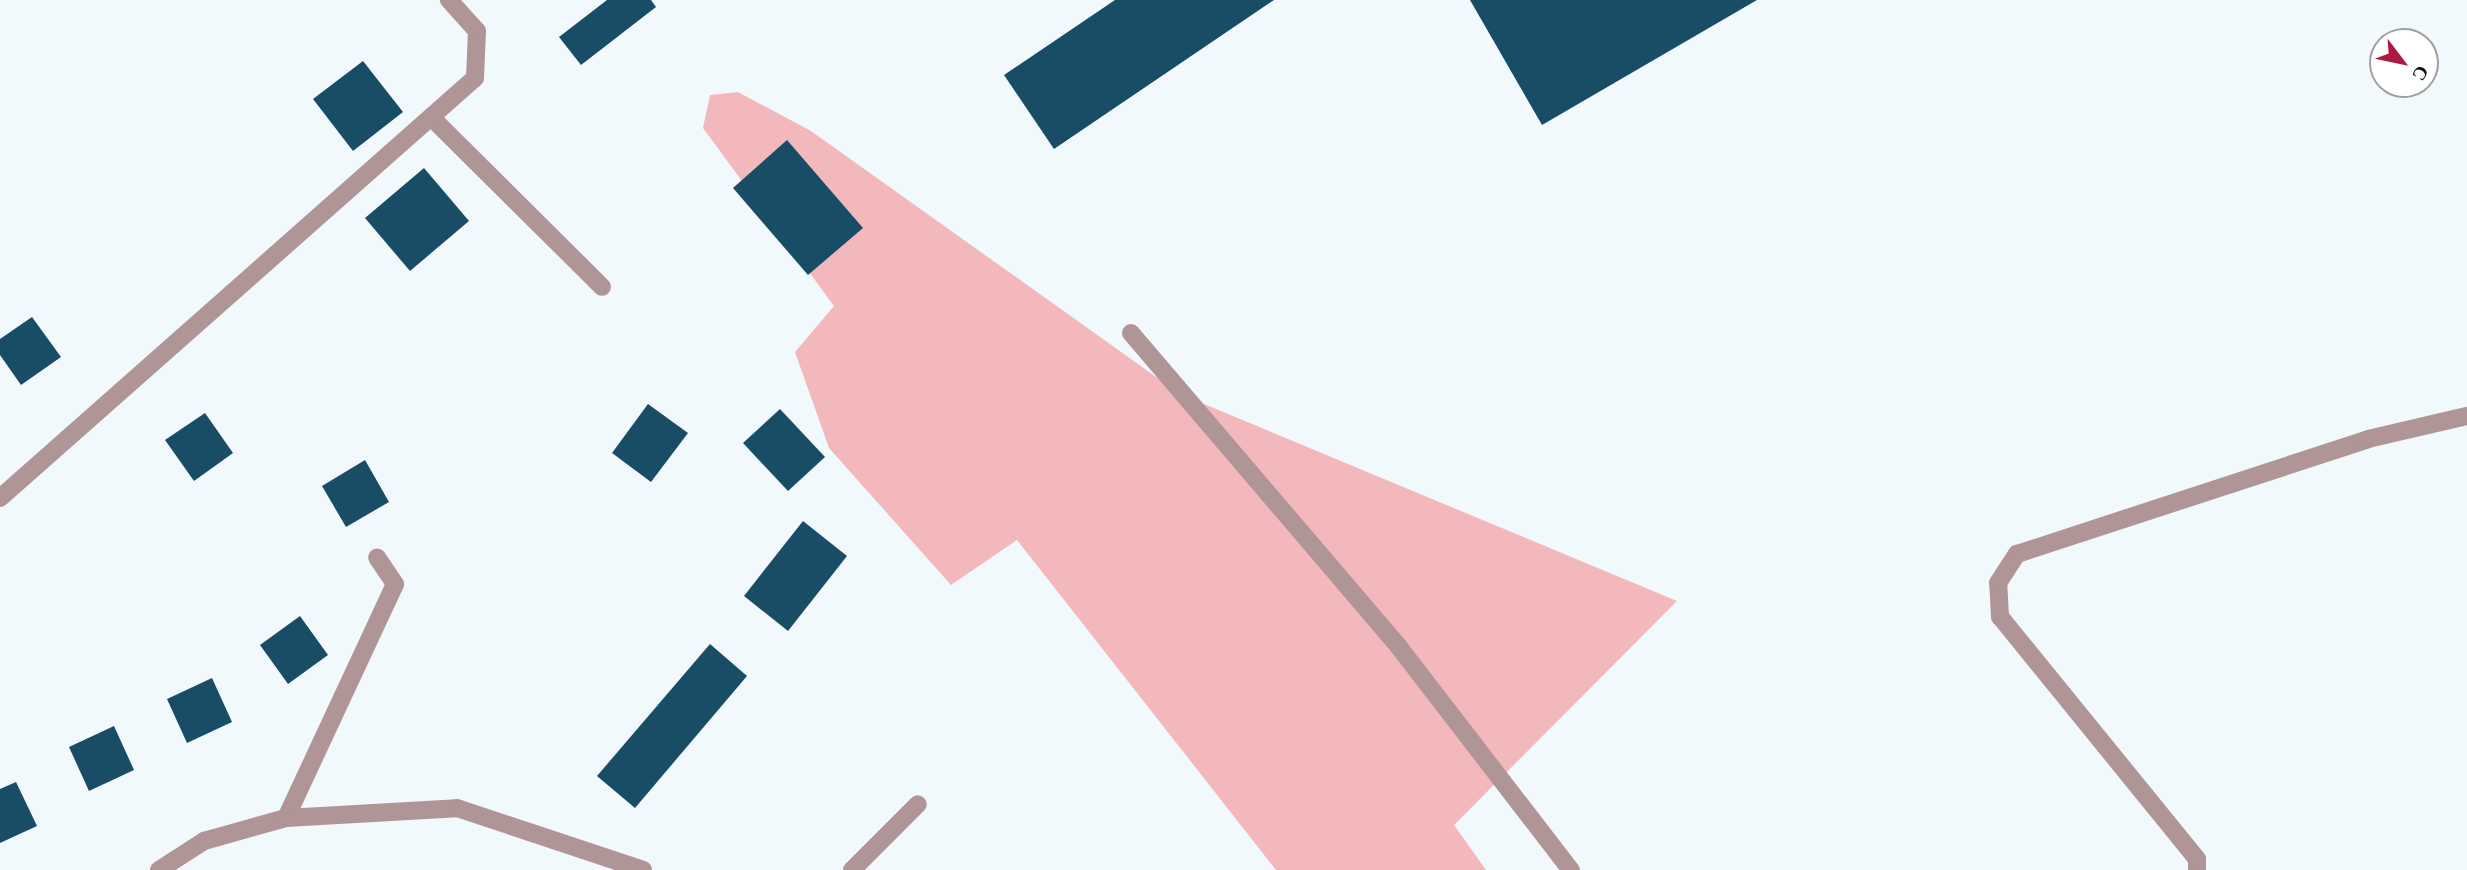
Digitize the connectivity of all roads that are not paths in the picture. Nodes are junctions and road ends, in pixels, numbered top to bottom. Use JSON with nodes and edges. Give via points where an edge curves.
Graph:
{"nodes":[{"id":1,"x":449,"y":0,"type":"edge"},
{"id":2,"x":431,"y":117,"type":"junction"},
{"id":3,"x":602,"y":287,"type":"dead end"},
{"id":4,"x":1131,"y":333,"type":"dead end"},
{"id":5,"x":2467,"y":416,"type":"edge"},
{"id":6,"x":0,"y":498,"type":"edge"},
{"id":7,"x":377,"y":557,"type":"dead end"},
{"id":8,"x":918,"y":804,"type":"dead end"},
{"id":9,"x":286,"y":818,"type":"junction"},
{"id":10,"x":159,"y":870,"type":"edge"},
{"id":11,"x":643,"y":870,"type":"edge"},
{"id":12,"x":852,"y":870,"type":"edge"},
{"id":13,"x":1571,"y":870,"type":"edge"},
{"id":14,"x":2197,"y":870,"type":"edge"}],
"edges":[{"from":1,"to":2,"type":"street","via":[[477,31],[475,78]]},
{"from":2,"to":3,"type":"street"},
{"from":2,"to":6,"type":"street"},
{"from":4,"to":13,"type":"street","via":[[1399,647]]},
{"from":5,"to":14,"type":"street","via":[[2368,439],[2017,554],[1998,583],[2000,617],[2197,859]]},
{"from":7,"to":9,"type":"street","via":[[395,584]]},
{"from":8,"to":12,"type":"street"},
{"from":9,"to":10,"type":"street","via":[[204,841]]},
{"from":9,"to":11,"type":"street","via":[[457,808]]}]}
